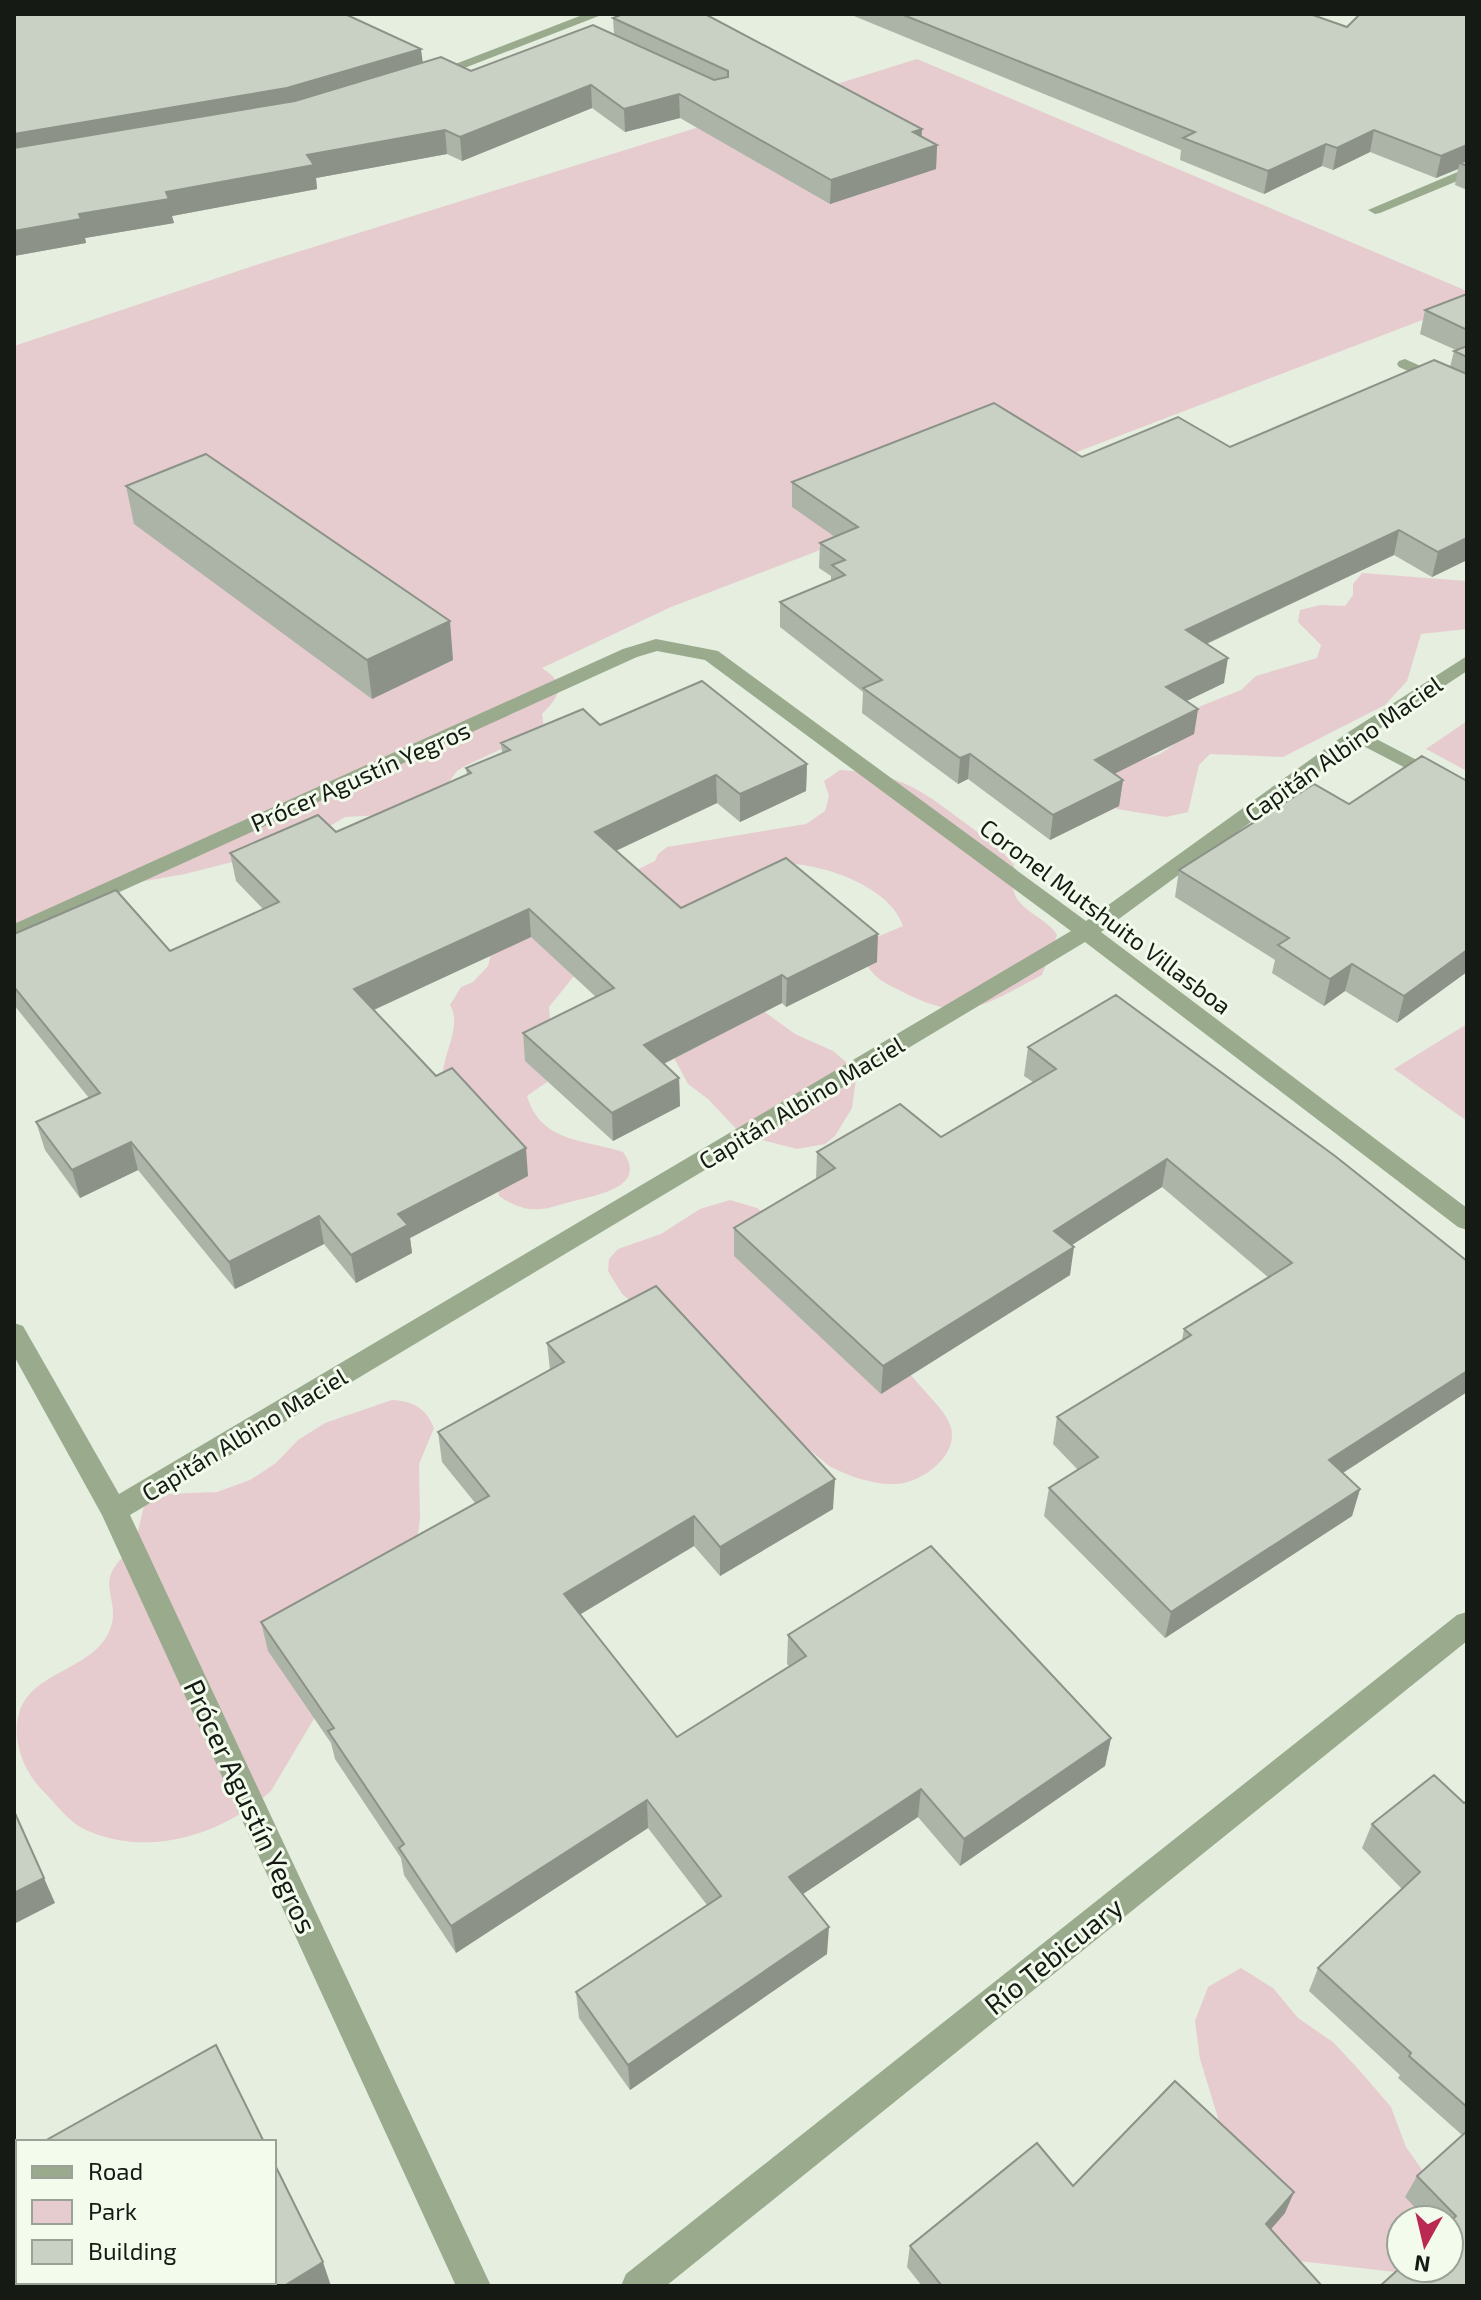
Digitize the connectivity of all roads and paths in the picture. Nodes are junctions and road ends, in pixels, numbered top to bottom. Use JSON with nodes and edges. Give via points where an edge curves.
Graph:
{"nodes":[{"id":1,"x":540,"y":14,"type":"edge"},
{"id":2,"x":597,"y":14,"type":"edge"},
{"id":3,"x":572,"y":28,"type":"junction"},
{"id":4,"x":415,"y":81,"type":"edge"},
{"id":5,"x":1467,"y":172,"type":"edge"},
{"id":6,"x":1375,"y":210,"type":"dead end"},
{"id":7,"x":1405,"y":364,"type":"dead end"},
{"id":8,"x":1467,"y":393,"type":"edge"},
{"id":9,"x":711,"y":655,"type":"joint"},
{"id":10,"x":1467,"y":662,"type":"edge"},
{"id":11,"x":1357,"y":735,"type":"junction"},
{"id":12,"x":1467,"y":794,"type":"edge"},
{"id":13,"x":1086,"y":932,"type":"junction"},
{"id":14,"x":14,"y":933,"type":"edge"},
{"id":15,"x":1467,"y":1221,"type":"edge"},
{"id":16,"x":14,"y":1333,"type":"edge"},
{"id":17,"x":114,"y":1511,"type":"junction"},
{"id":18,"x":1467,"y":1624,"type":"edge"},
{"id":19,"x":474,"y":2286,"type":"edge"},
{"id":20,"x":638,"y":2286,"type":"edge"}],
"edges":[{"from":1,"to":3,"type":"street"},
{"from":2,"to":3,"type":"street"},
{"from":3,"to":4,"type":"street"},
{"from":5,"to":6,"type":"street"},
{"from":7,"to":8,"type":"street"},
{"from":9,"to":13,"type":"street","name":"Coronel Mutshuito Villasboa"},
{"from":9,"to":14,"type":"street","name":"Prócer Agustín Yegros","via":[[656,645],[630,653]]},
{"from":10,"to":11,"type":"street","name":"Capitán Albino Maciel"},
{"from":11,"to":12,"type":"street"},
{"from":11,"to":13,"type":"street","name":"Capitán Albino Maciel"},
{"from":13,"to":15,"type":"street","name":"Coronel Mutshuito Villasboa"},
{"from":13,"to":17,"type":"street","name":"Capitán Albino Maciel"},
{"from":16,"to":17,"type":"street","name":"Prócer Agustín Yegros"},
{"from":17,"to":19,"type":"street","name":"Prócer Agustín Yegros"},
{"from":18,"to":20,"type":"street","name":"Río Tebicuary"}]}
